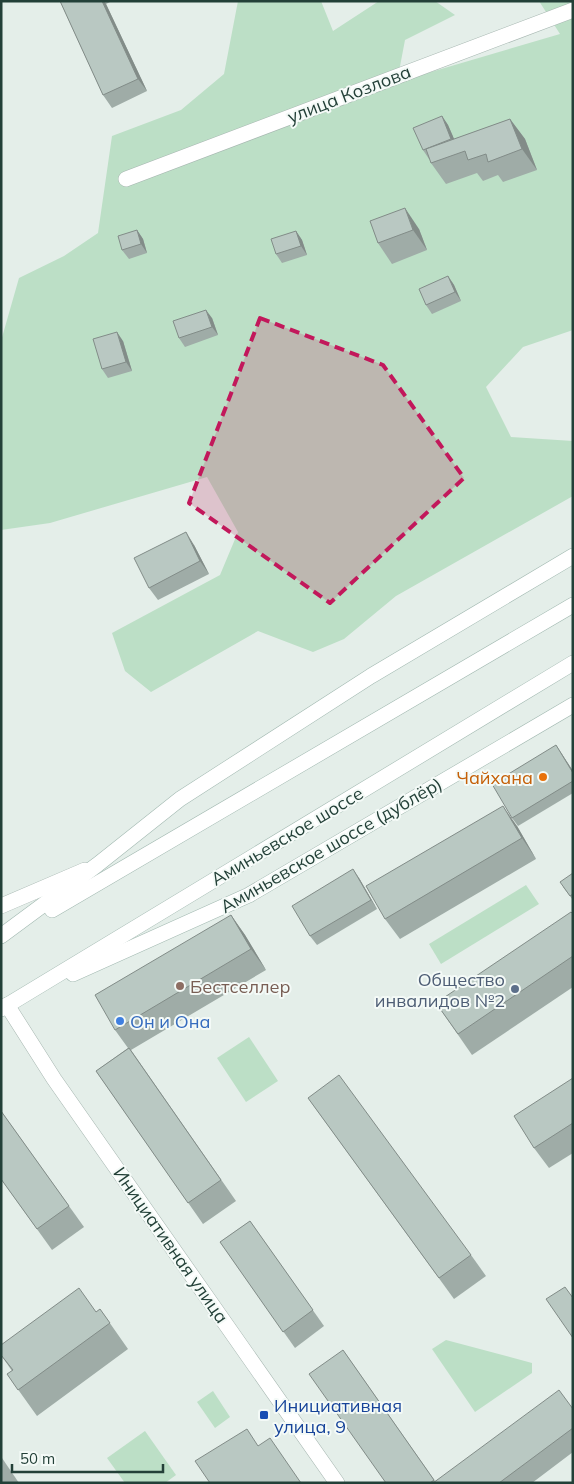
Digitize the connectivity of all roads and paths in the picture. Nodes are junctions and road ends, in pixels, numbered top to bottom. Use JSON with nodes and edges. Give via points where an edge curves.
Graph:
{"nodes":[{"id":1,"x":573,"y":10,"type":"edge"},
{"id":2,"x":126,"y":179,"type":"dead end"},
{"id":3,"x":573,"y":556,"type":"edge"},
{"id":4,"x":573,"y":605,"type":"edge"},
{"id":5,"x":573,"y":663,"type":"edge"},
{"id":6,"x":573,"y":705,"type":"edge"},
{"id":7,"x":98,"y":865,"type":"junction"},
{"id":8,"x":1,"y":906,"type":"edge"},
{"id":9,"x":1,"y":938,"type":"edge"},
{"id":10,"x":26,"y":994,"type":"junction"},
{"id":11,"x":4,"y":1007,"type":"edge"},
{"id":12,"x":337,"y":1483,"type":"edge"}],
"edges":[{"from":1,"to":2,"type":"main road","name":"улица Козлова"},
{"from":3,"to":7,"type":"main road","via":[[371,676],[180,799]]},
{"from":4,"to":9,"type":"main road"},
{"from":5,"to":10,"type":"main road","name":"Аминьевское шоссе"},
{"from":6,"to":10,"type":"main road","name":"Аминьевское шоссе (дублёр)","via":[[249,895]]},
{"from":7,"to":8,"type":"main road"},
{"from":7,"to":9,"type":"main road"},
{"from":10,"to":11,"type":"main road","name":"Аминьевское шоссе"},
{"from":11,"to":12,"type":"main road","name":"Инициативная улица"}]}
